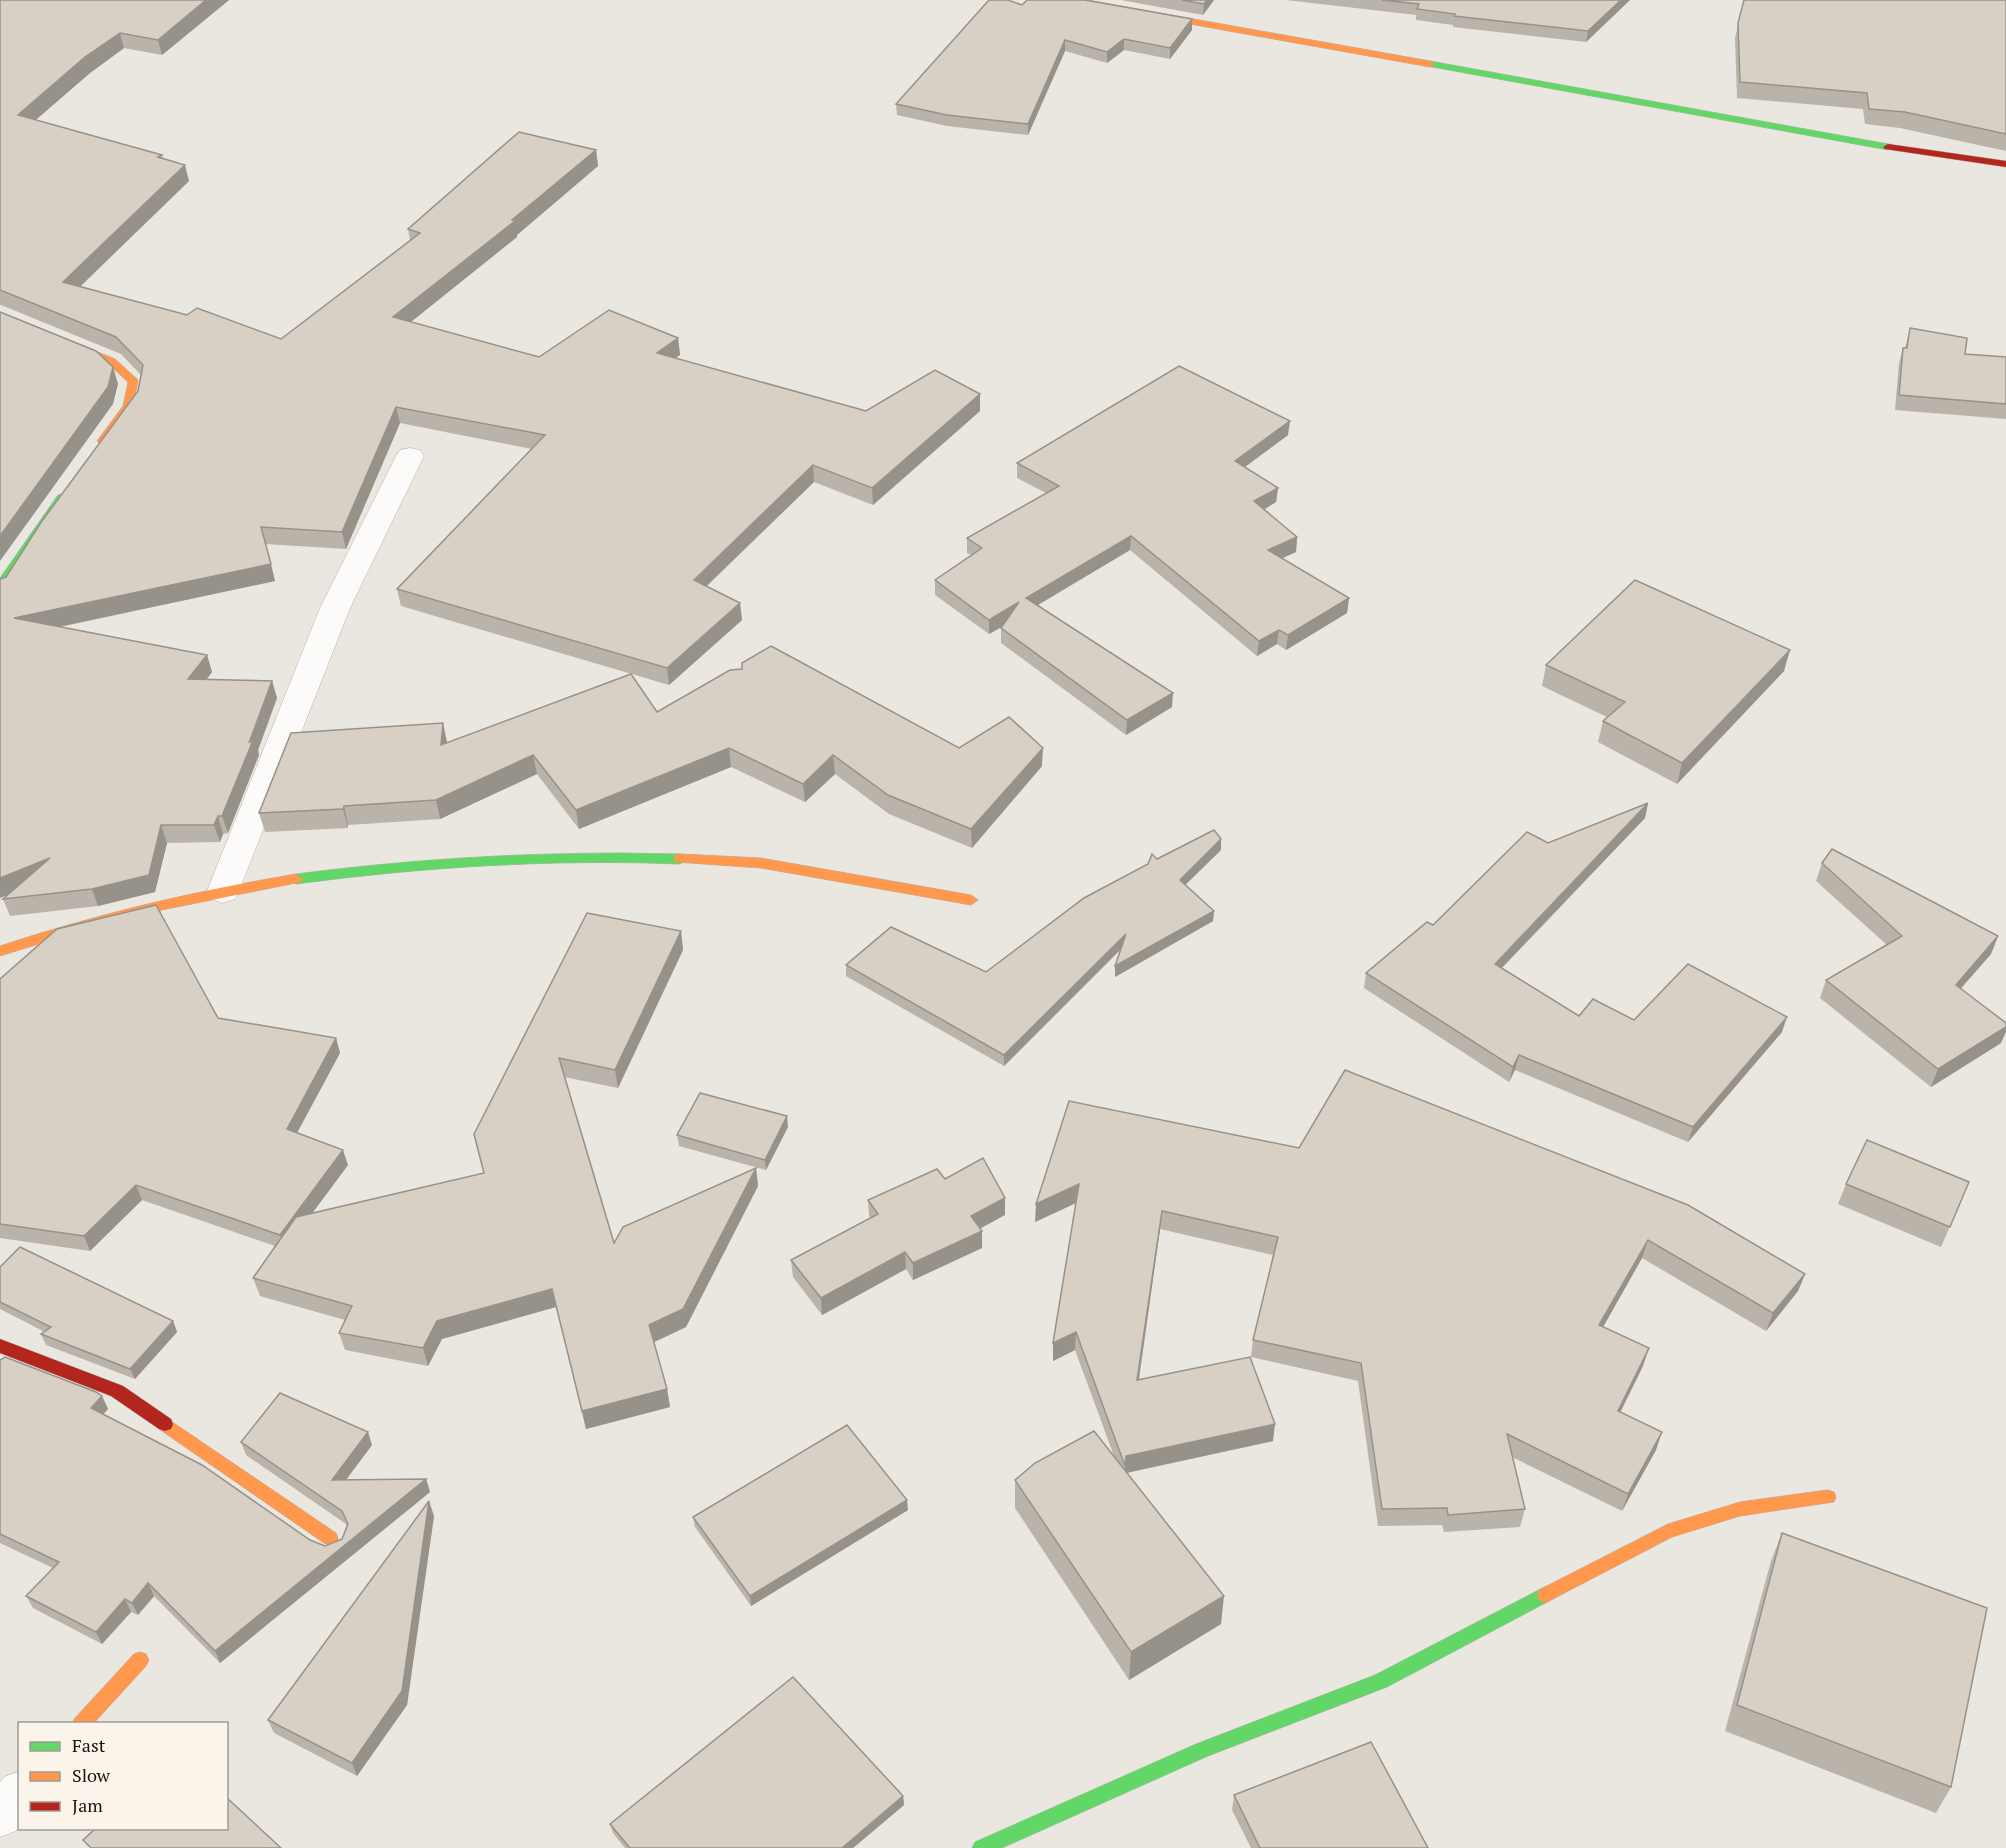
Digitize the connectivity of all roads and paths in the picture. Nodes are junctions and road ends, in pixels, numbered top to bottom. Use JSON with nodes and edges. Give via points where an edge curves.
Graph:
{"nodes":[{"id":1,"x":1072,"y":0,"type":"edge"},
{"id":2,"x":2006,"y":164,"type":"edge"},
{"id":3,"x":0,"y":315,"type":"edge"},
{"id":4,"x":94,"y":453,"type":"edge"},
{"id":5,"x":410,"y":456,"type":"dead end"},
{"id":6,"x":67,"y":490,"type":"edge"},
{"id":7,"x":0,"y":587,"type":"edge"},
{"id":8,"x":223,"y":891,"type":"junction"},
{"id":9,"x":971,"y":900,"type":"dead end"},
{"id":10,"x":0,"y":951,"type":"edge"},
{"id":11,"x":0,"y":1347,"type":"edge"},
{"id":12,"x":1828,"y":1497,"type":"dead end"},
{"id":13,"x":330,"y":1538,"type":"dead end"},
{"id":14,"x":140,"y":1660,"type":"dead end"},
{"id":15,"x":83,"y":1722,"type":"edge"},
{"id":16,"x":18,"y":1794,"type":"edge"},
{"id":17,"x":0,"y":1816,"type":"edge"},
{"id":18,"x":981,"y":1848,"type":"edge"}],
"edges":[{"from":1,"to":2,"type":"street","via":[[1946,157]]},
{"from":3,"to":4,"type":"street","via":[[111,361],[134,381],[128,406]]},
{"from":5,"to":8,"type":"street","via":[[334,608]]},
{"from":6,"to":7,"type":"street"},
{"from":8,"to":9,"type":"street","via":[[336,873],[514,860],[640,857],[761,863]]},
{"from":8,"to":10,"type":"street","via":[[70,927]]},
{"from":11,"to":13,"type":"street","via":[[117,1391]]},
{"from":12,"to":18,"type":"street","via":[[1740,1509],[1668,1531],[1381,1681],[1202,1750]]},
{"from":14,"to":15,"type":"street"},
{"from":16,"to":17,"type":"street"}]}
